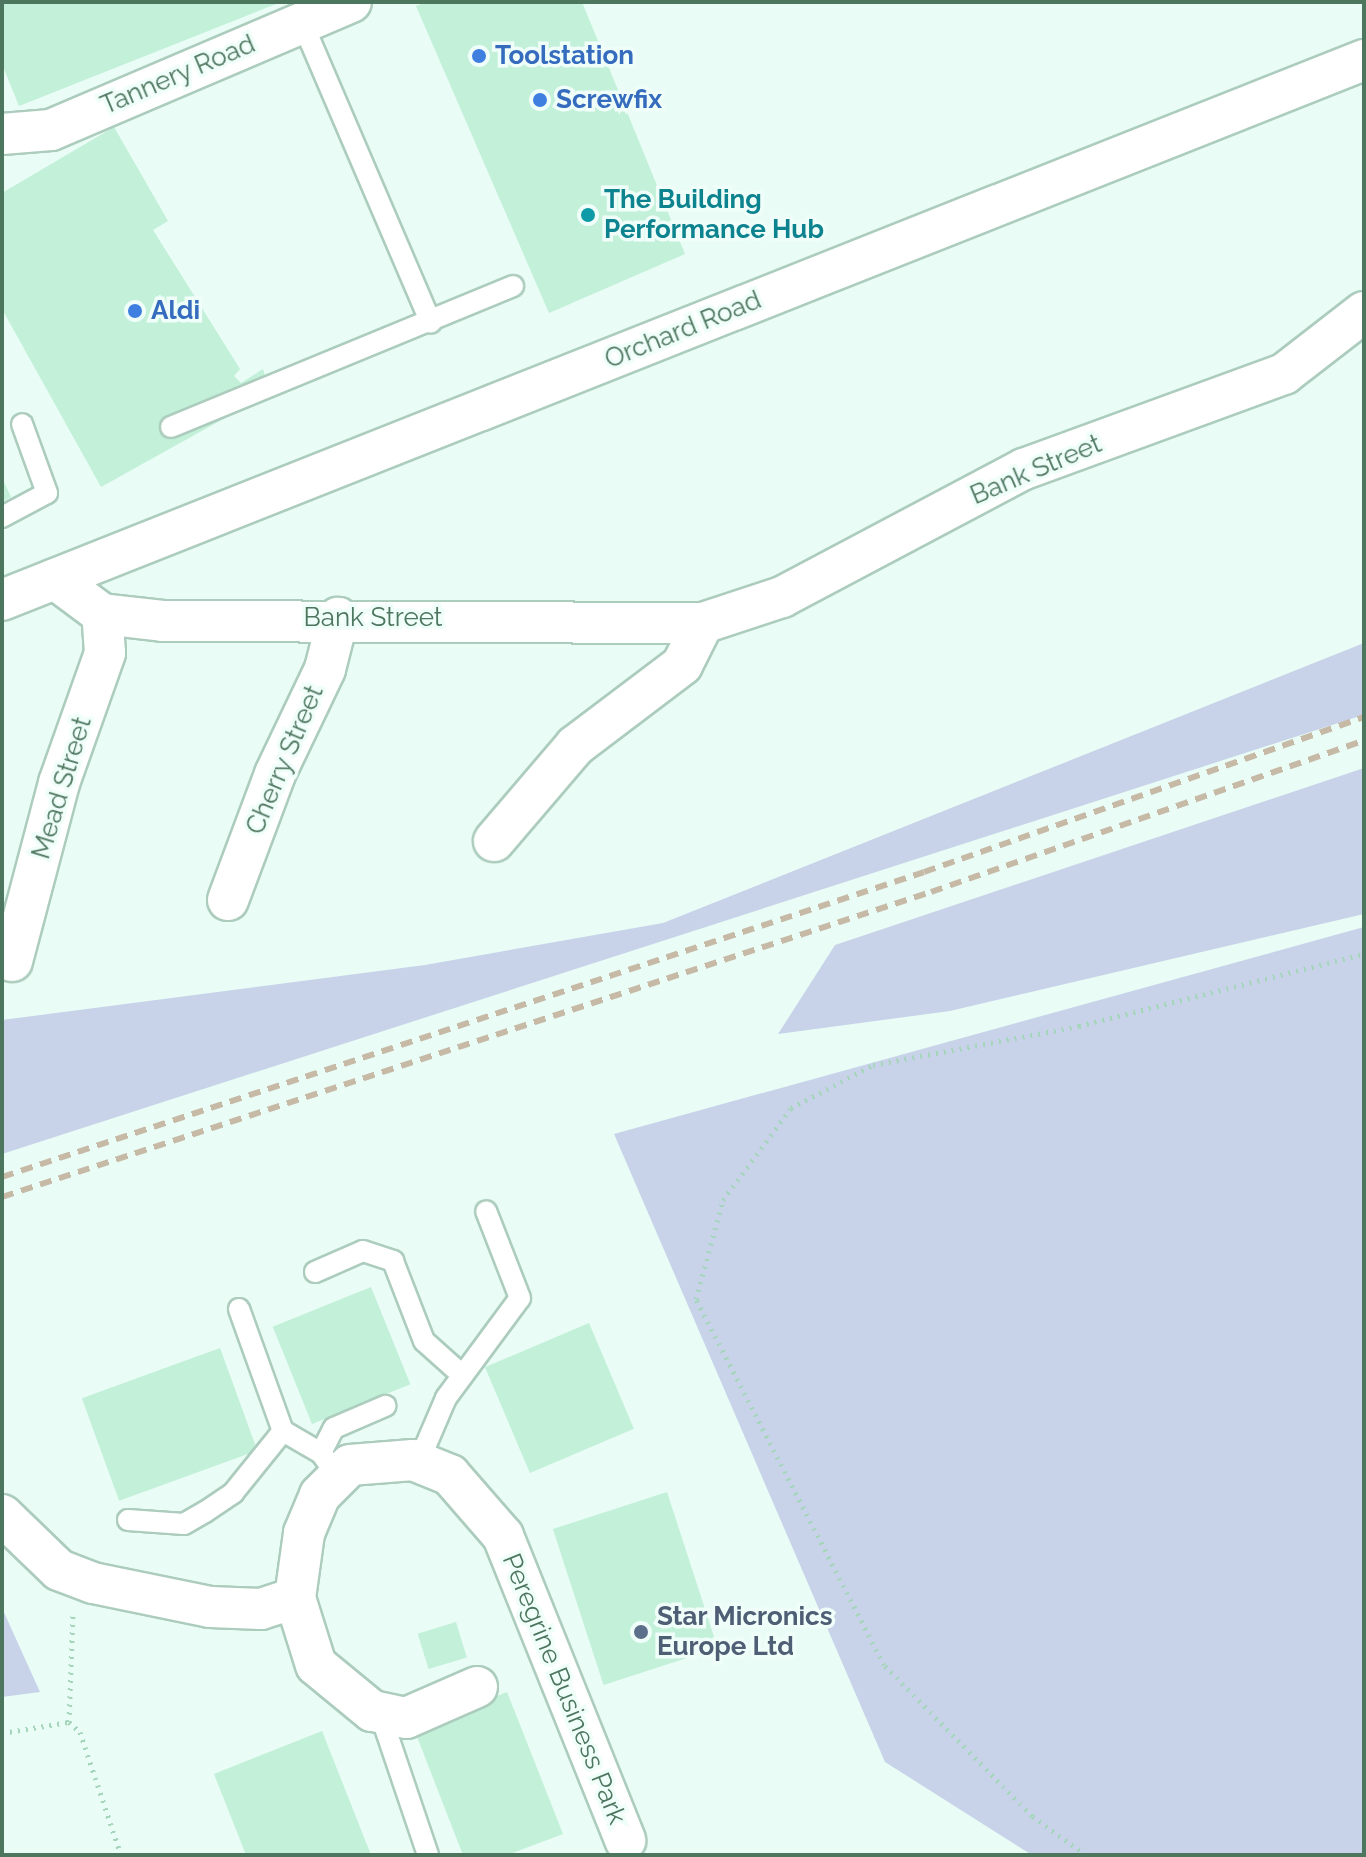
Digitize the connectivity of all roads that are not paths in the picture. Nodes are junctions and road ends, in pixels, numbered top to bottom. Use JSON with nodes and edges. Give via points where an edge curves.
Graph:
{"nodes":[{"id":1,"x":351,"y":2,"type":"edge"},
{"id":2,"x":302,"y":22,"type":"junction"},
{"id":3,"x":1364,"y":60,"type":"edge"},
{"id":4,"x":2,"y":134,"type":"edge"},
{"id":5,"x":513,"y":286,"type":"dead end"},
{"id":6,"x":1364,"y":312,"type":"edge"},
{"id":7,"x":431,"y":323,"type":"junction"},
{"id":8,"x":22,"y":424,"type":"dead end"},
{"id":9,"x":171,"y":427,"type":"dead end"},
{"id":10,"x":2,"y":517,"type":"edge"},
{"id":11,"x":55,"y":579,"type":"junction"},
{"id":12,"x":2,"y":600,"type":"edge"},
{"id":13,"x":102,"y":614,"type":"junction"},
{"id":14,"x":338,"y":618,"type":"junction"},
{"id":15,"x":703,"y":623,"type":"junction"},
{"id":16,"x":494,"y":841,"type":"dead end"},
{"id":17,"x":228,"y":900,"type":"dead end"},
{"id":18,"x":12,"y":961,"type":"dead end"},
{"id":19,"x":486,"y":1211,"type":"dead end"},
{"id":20,"x":315,"y":1272,"type":"dead end"},
{"id":21,"x":239,"y":1309,"type":"dead end"},
{"id":22,"x":462,"y":1375,"type":"junction"},
{"id":23,"x":385,"y":1406,"type":"dead end"},
{"id":24,"x":283,"y":1431,"type":"junction"},
{"id":25,"x":419,"y":1461,"type":"junction"},
{"id":26,"x":330,"y":1465,"type":"junction"},
{"id":27,"x":2,"y":1515,"type":"edge"},
{"id":28,"x":128,"y":1520,"type":"dead end"},
{"id":29,"x":295,"y":1598,"type":"junction"},
{"id":30,"x":477,"y":1687,"type":"dead end"},
{"id":31,"x":380,"y":1713,"type":"junction"},
{"id":32,"x":625,"y":1840,"type":"dead end"},
{"id":33,"x":428,"y":1855,"type":"edge"}],
"edges":[{"from":1,"to":2,"type":"street","name":"Tannery Road"},
{"from":2,"to":4,"type":"street","name":"Tannery Road","via":[[51,130]]},
{"from":2,"to":7,"type":"lane"},
{"from":3,"to":11,"type":"street","name":"Orchard Road"},
{"from":5,"to":7,"type":"lane"},
{"from":6,"to":15,"type":"street","name":"Bank Street","via":[[1284,374],[1024,469],[782,597]]},
{"from":7,"to":9,"type":"lane"},
{"from":8,"to":10,"type":"lane","via":[[47,493]]},
{"from":11,"to":12,"type":"street","name":"Orchard Road"},
{"from":11,"to":13,"type":"street"},
{"from":13,"to":14,"type":"street","name":"Bank Street","via":[[163,621]]},
{"from":13,"to":18,"type":"street","name":"Mead Street","via":[[105,653],[59,783]]},
{"from":14,"to":15,"type":"street","name":"Bank Street"},
{"from":14,"to":17,"type":"street","name":"Cherry Street","via":[[325,669]]},
{"from":15,"to":16,"type":"street","via":[[682,665],[575,746]]},
{"from":19,"to":22,"type":"lane","via":[[520,1298]]},
{"from":20,"to":22,"type":"lane","via":[[363,1251],[393,1261],[424,1341]]},
{"from":21,"to":24,"type":"lane"},
{"from":22,"to":25,"type":"lane"},
{"from":23,"to":26,"type":"lane","via":[[334,1428]]},
{"from":24,"to":26,"type":"lane"},
{"from":24,"to":28,"type":"lane","via":[[233,1493],[205,1512],[184,1524]]},
{"from":25,"to":26,"type":"street","name":"Peregrine Business Park","via":[[382,1458]]},
{"from":25,"to":32,"type":"street","name":"Peregrine Business Park","via":[[450,1475],[503,1536]]},
{"from":26,"to":29,"type":"street","name":"Peregrine Business Park","via":[[304,1533]]},
{"from":27,"to":29,"type":"street","via":[[14,1533],[75,1576],[210,1607],[261,1609]]},
{"from":29,"to":31,"type":"street","via":[[316,1665]]},
{"from":30,"to":31,"type":"street","via":[[406,1718]]},
{"from":31,"to":33,"type":"lane"}]}
